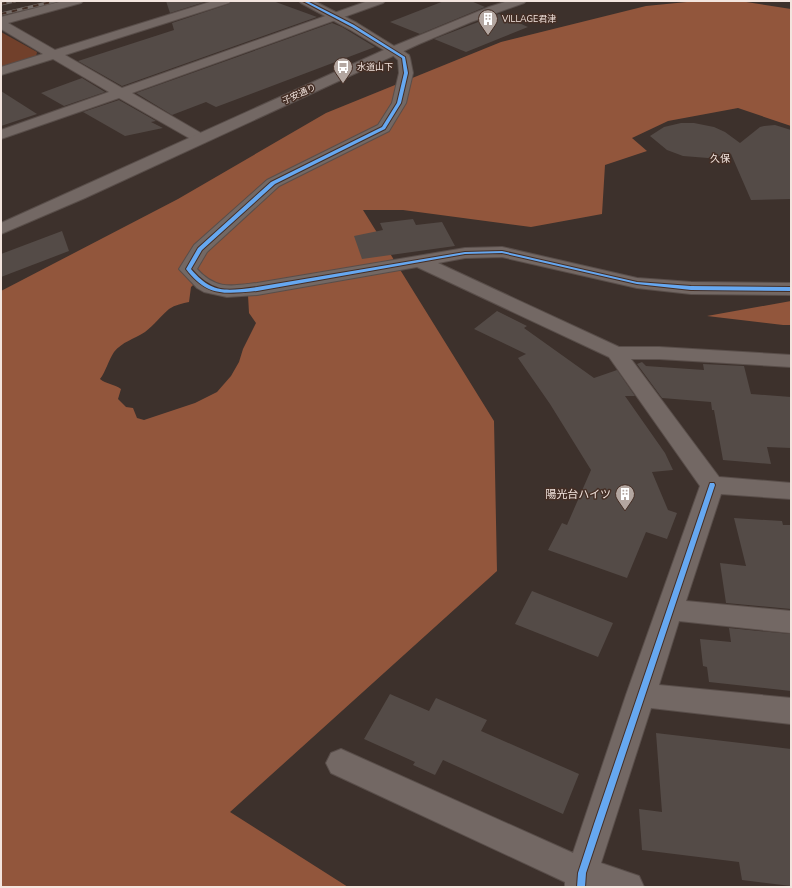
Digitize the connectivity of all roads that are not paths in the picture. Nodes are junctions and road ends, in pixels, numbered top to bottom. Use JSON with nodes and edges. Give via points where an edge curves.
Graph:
{"nodes":[{"id":1,"x":77,"y":1,"type":"edge"},
{"id":2,"x":225,"y":1,"type":"edge"},
{"id":3,"x":305,"y":1,"type":"edge"},
{"id":4,"x":379,"y":1,"type":"edge"},
{"id":5,"x":520,"y":1,"type":"edge"},
{"id":6,"x":335,"y":17,"type":"junction"},
{"id":7,"x":1,"y":21,"type":"edge"},
{"id":8,"x":1,"y":24,"type":"edge"},
{"id":9,"x":394,"y":51,"type":"junction"},
{"id":10,"x":53,"y":54,"type":"junction"},
{"id":11,"x":1,"y":71,"type":"edge"},
{"id":12,"x":120,"y":93,"type":"junction"},
{"id":13,"x":1,"y":135,"type":"edge"},
{"id":14,"x":201,"y":139,"type":"junction"},
{"id":15,"x":1,"y":229,"type":"edge"},
{"id":16,"x":422,"y":262,"type":"junction"},
{"id":17,"x":791,"y":289,"type":"edge"},
{"id":18,"x":616,"y":353,"type":"junction"},
{"id":19,"x":791,"y":361,"type":"edge"},
{"id":20,"x":712,"y":485,"type":"junction"},
{"id":21,"x":791,"y":491,"type":"edge"},
{"id":22,"x":670,"y":610,"type":"junction"},
{"id":23,"x":791,"y":622,"type":"edge"},
{"id":24,"x":640,"y":695,"type":"junction"},
{"id":25,"x":791,"y":711,"type":"edge"},
{"id":26,"x":341,"y":763,"type":"dead end"},
{"id":27,"x":581,"y":880,"type":"edge"},
{"id":28,"x":628,"y":887,"type":"edge"}],
"edges":[{"from":1,"to":7,"type":"street"},
{"from":2,"to":10,"type":"street"},
{"from":3,"to":6,"type":"street"},
{"from":4,"to":6,"type":"street"},
{"from":5,"to":9,"type":"street","name":"子安通り","via":[[481,13]]},
{"from":6,"to":9,"type":"street"},
{"from":6,"to":12,"type":"street"},
{"from":8,"to":10,"type":"street"},
{"from":9,"to":14,"type":"street","name":"子安通り"},
{"from":9,"to":16,"type":"street","via":[[404,58],[406,73],[399,103],[384,128],[274,184],[200,249],[188,270],[207,289],[227,292]]},
{"from":10,"to":11,"type":"street"},
{"from":10,"to":12,"type":"street"},
{"from":12,"to":13,"type":"street"},
{"from":12,"to":14,"type":"street"},
{"from":14,"to":15,"type":"street","name":"子安通り"},
{"from":16,"to":17,"type":"street","via":[[465,253],[502,252],[637,283],[691,288]]},
{"from":16,"to":18,"type":"street"},
{"from":18,"to":19,"type":"street"},
{"from":18,"to":20,"type":"street"},
{"from":20,"to":21,"type":"street"},
{"from":20,"to":22,"type":"street"},
{"from":22,"to":23,"type":"street"},
{"from":22,"to":24,"type":"street"},
{"from":24,"to":25,"type":"street"},
{"from":24,"to":27,"type":"street"},
{"from":26,"to":27,"type":"street"},
{"from":27,"to":28,"type":"street"}]}
